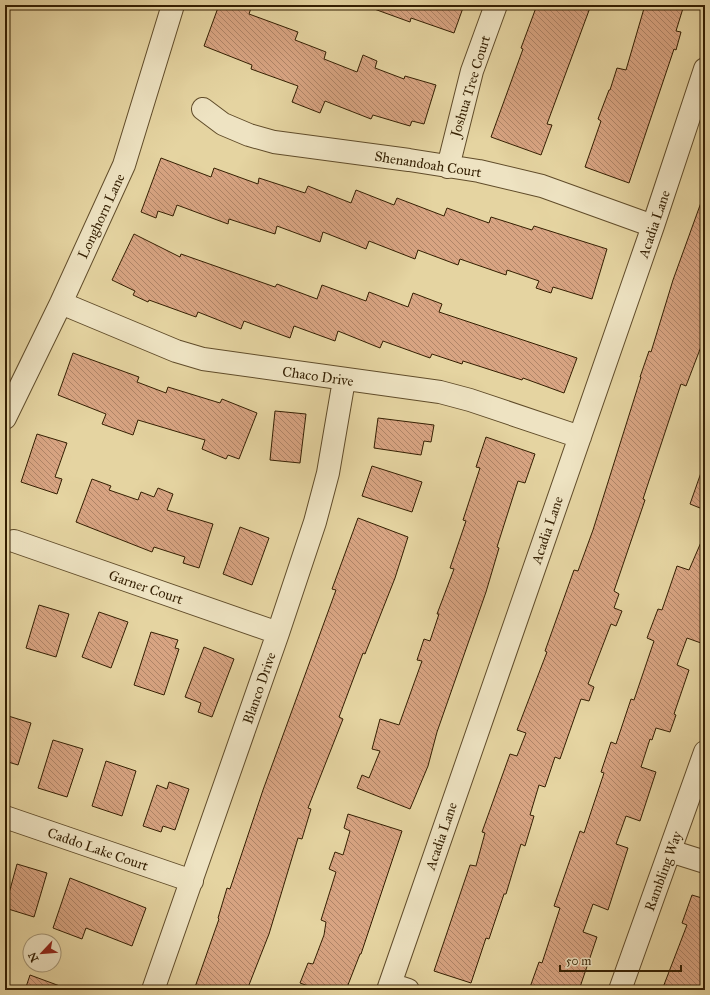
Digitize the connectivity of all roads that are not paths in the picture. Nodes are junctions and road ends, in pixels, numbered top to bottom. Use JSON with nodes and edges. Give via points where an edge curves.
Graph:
{"nodes":[{"id":1,"x":173,"y":5,"type":"edge"},
{"id":2,"x":496,"y":5,"type":"edge"},
{"id":3,"x":705,"y":69,"type":"edge"},
{"id":4,"x":203,"y":109,"type":"dead end"},
{"id":5,"x":448,"y":167,"type":"junction"},
{"id":6,"x":653,"y":226,"type":"junction"},
{"id":7,"x":61,"y":303,"type":"junction"},
{"id":8,"x":344,"y":380,"type":"junction"},
{"id":9,"x":5,"y":418,"type":"edge"},
{"id":10,"x":580,"y":437,"type":"junction"},
{"id":11,"x":14,"y":541,"type":"dead end"},
{"id":12,"x":278,"y":633,"type":"junction"},
{"id":13,"x":705,"y":752,"type":"edge"},
{"id":14,"x":5,"y":816,"type":"edge"},
{"id":15,"x":670,"y":851,"type":"junction"},
{"id":16,"x":705,"y":862,"type":"edge"},
{"id":17,"x":192,"y":881,"type":"junction"},
{"id":18,"x":395,"y":988,"type":"edge"},
{"id":19,"x":153,"y":990,"type":"edge"},
{"id":20,"x":620,"y":990,"type":"edge"}],
"edges":[{"from":1,"to":7,"type":"street","name":"Longhorn Lane","via":[[124,165]]},
{"from":2,"to":5,"type":"street","name":"Joshua Tree Court","via":[[472,71]]},
{"from":3,"to":6,"type":"street","name":"Acadia Lane"},
{"from":4,"to":5,"type":"street","name":"Shenandoah Court","via":[[223,124],[274,142]]},
{"from":5,"to":6,"type":"street","name":"Shenandoah Court","via":[[479,171],[542,186]]},
{"from":6,"to":10,"type":"street","name":"Acadia Lane"},
{"from":7,"to":8,"type":"street","name":"Chaco Drive","via":[[176,351],[203,359]]},
{"from":7,"to":9,"type":"street","name":"Longhorn Lane"},
{"from":8,"to":10,"type":"street","name":"Chaco Drive","via":[[440,392]]},
{"from":8,"to":12,"type":"street","name":"Blanco Drive","via":[[322,500]]},
{"from":10,"to":18,"type":"street","name":"Acadia Lane"},
{"from":11,"to":12,"type":"street","name":"Garner Court"},
{"from":12,"to":17,"type":"street","name":"Blanco Drive"},
{"from":13,"to":15,"type":"street","name":"Rambling Way"},
{"from":14,"to":17,"type":"street","name":"Caddo Lake Court"},
{"from":15,"to":16,"type":"street"},
{"from":15,"to":20,"type":"street","name":"Rambling Way"},
{"from":17,"to":19,"type":"street","name":"Blanco Drive"}]}
